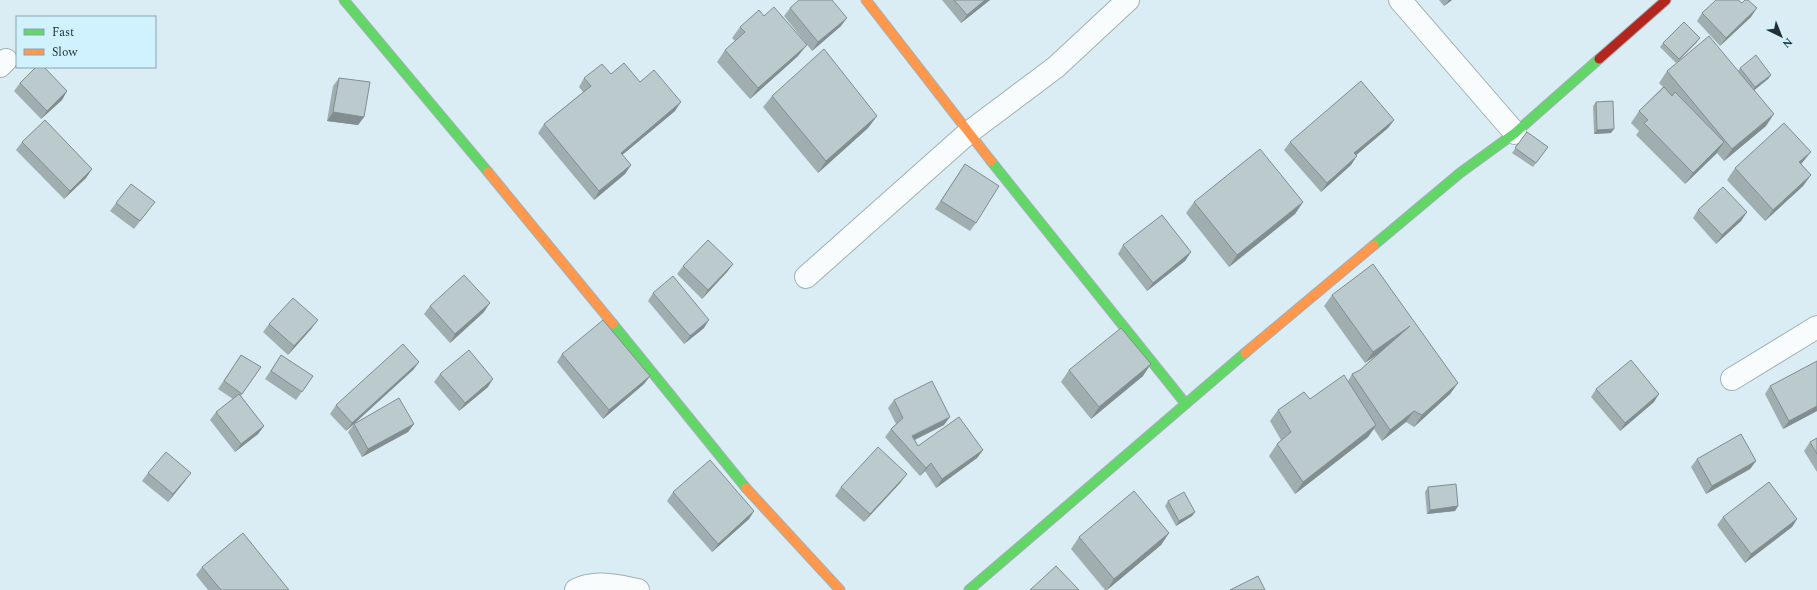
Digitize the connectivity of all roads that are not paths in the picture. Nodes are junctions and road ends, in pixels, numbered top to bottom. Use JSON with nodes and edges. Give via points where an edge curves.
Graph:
{"nodes":[{"id":1,"x":344,"y":0,"type":"edge"},
{"id":2,"x":866,"y":0,"type":"edge"},
{"id":3,"x":1128,"y":0,"type":"edge"},
{"id":4,"x":1400,"y":0,"type":"edge"},
{"id":5,"x":1666,"y":0,"type":"edge"},
{"id":6,"x":968,"y":133,"type":"junction"},
{"id":7,"x":1515,"y":133,"type":"junction"},
{"id":8,"x":806,"y":277,"type":"dead end"},
{"id":9,"x":1817,"y":327,"type":"edge"},
{"id":10,"x":1732,"y":379,"type":"dead end"},
{"id":11,"x":1186,"y":403,"type":"junction"},
{"id":12,"x":576,"y":590,"type":"edge"},
{"id":13,"x":638,"y":590,"type":"edge"},
{"id":14,"x":840,"y":590,"type":"edge"},
{"id":15,"x":969,"y":590,"type":"edge"}],
"edges":[{"from":1,"to":14,"type":"street","via":[[473,153],[756,500]]},
{"from":2,"to":6,"type":"street"},
{"from":3,"to":6,"type":"street","via":[[1056,67]]},
{"from":4,"to":7,"type":"street"},
{"from":5,"to":7,"type":"street"},
{"from":6,"to":8,"type":"street"},
{"from":6,"to":11,"type":"street"},
{"from":7,"to":11,"type":"street","via":[[1460,173]]},
{"from":9,"to":10,"type":"street"},
{"from":11,"to":15,"type":"street"},
{"from":12,"to":13,"type":"street","via":[[586,584],[598,584]]}]}
